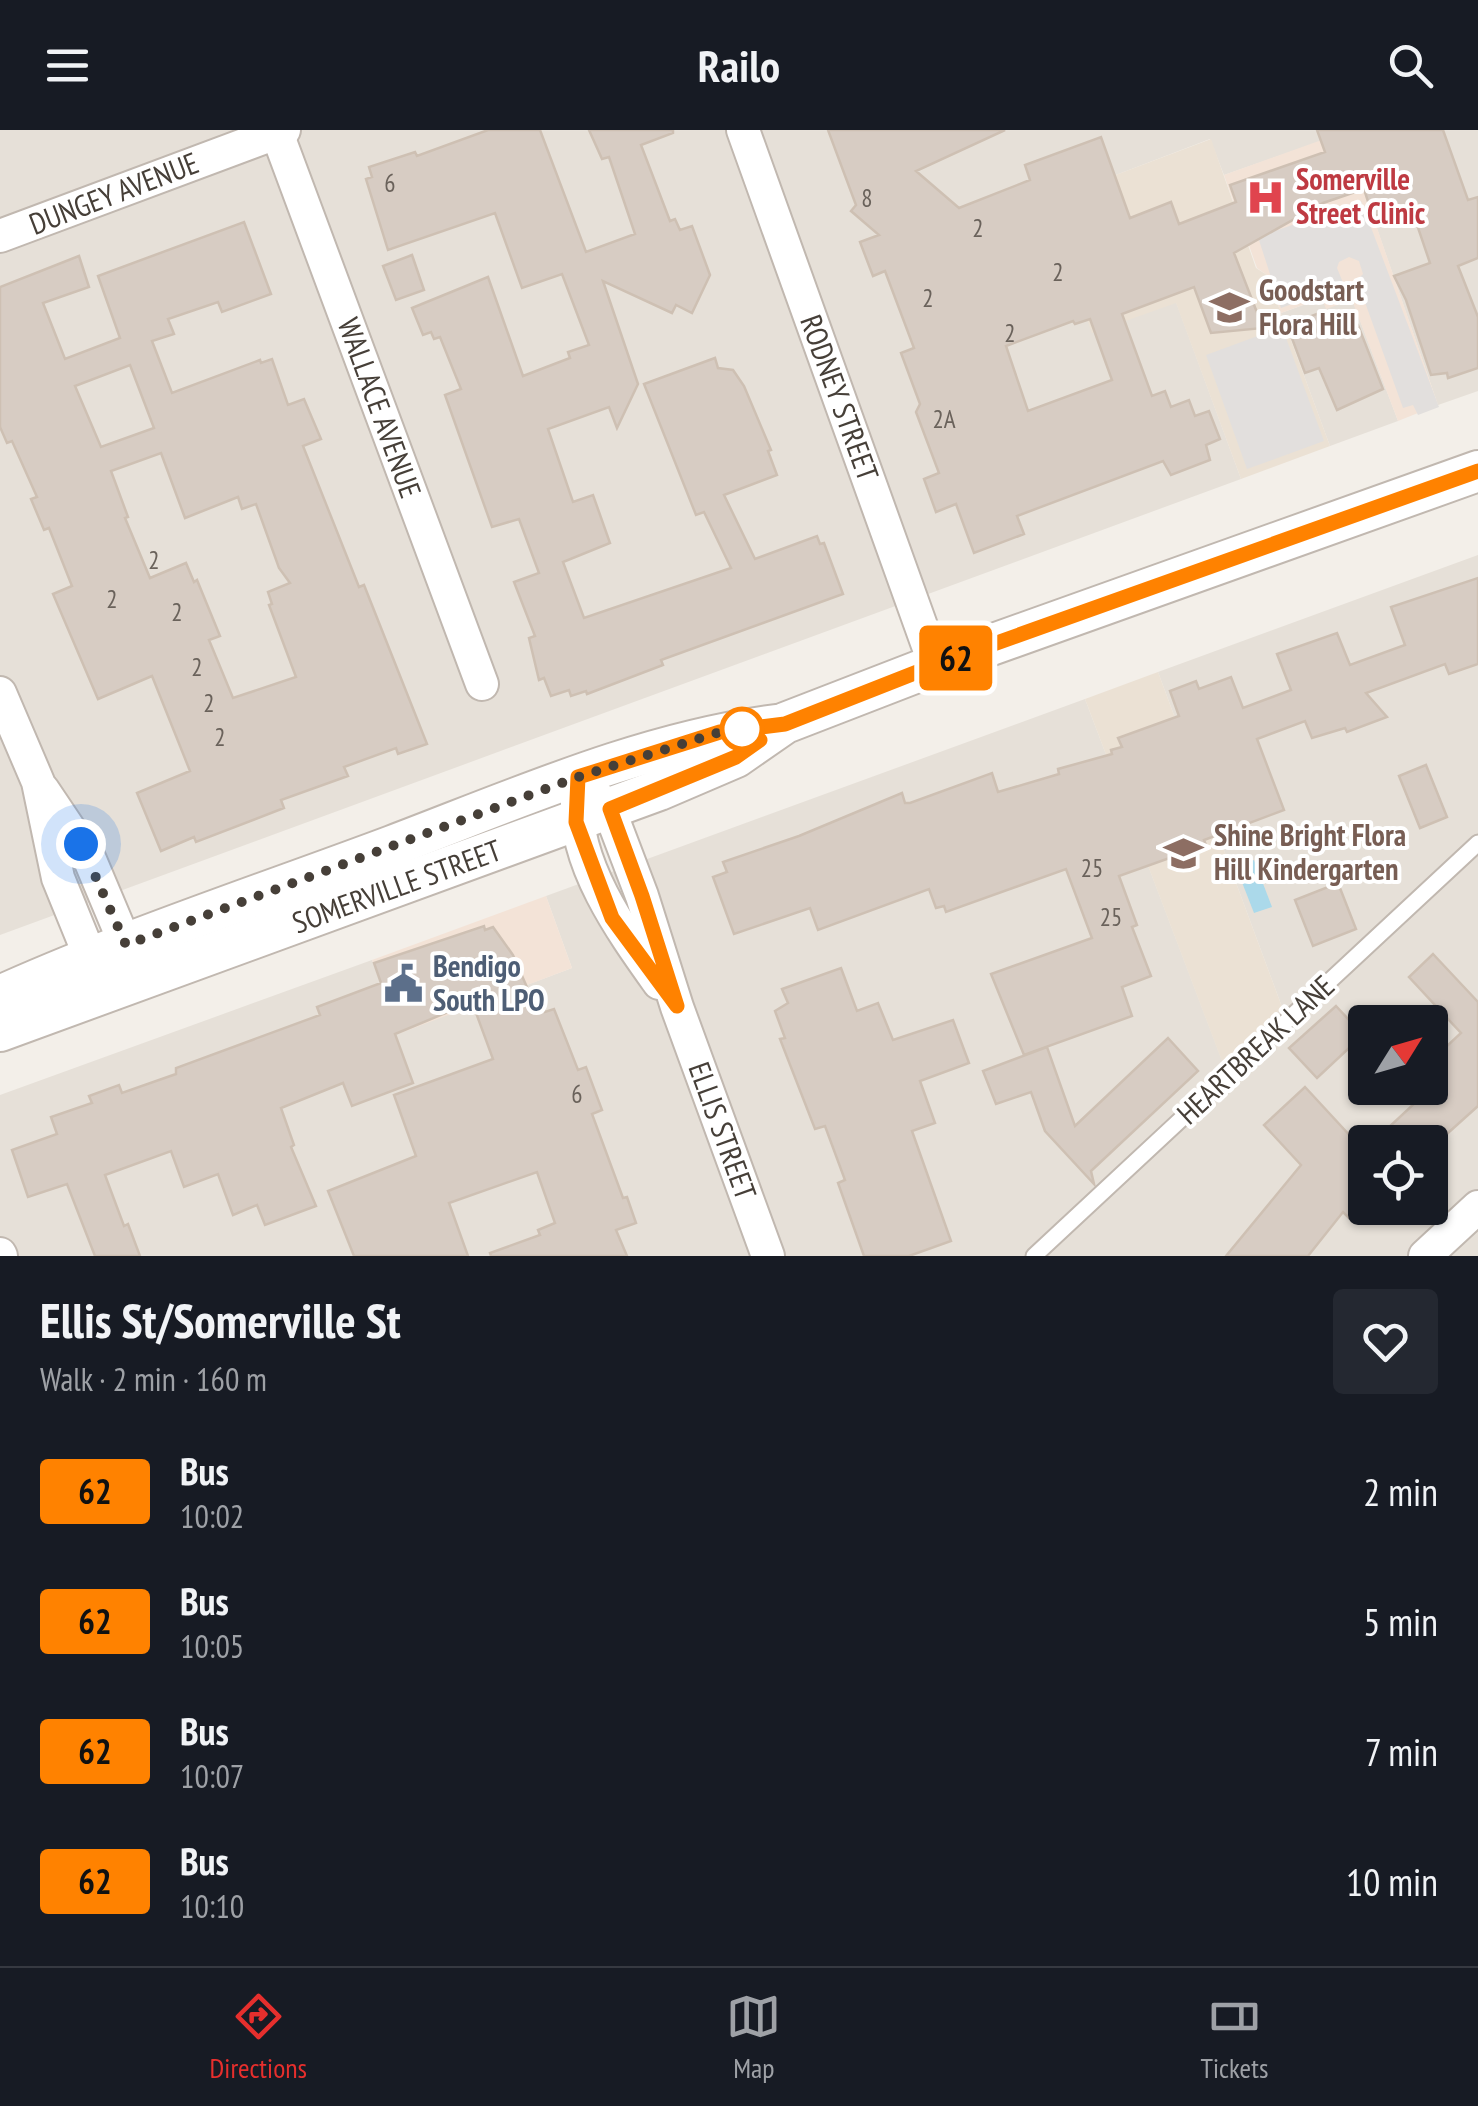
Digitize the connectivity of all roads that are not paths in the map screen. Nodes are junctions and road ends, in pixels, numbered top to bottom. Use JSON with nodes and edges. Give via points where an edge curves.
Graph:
{"nodes":[{"id":1,"x":742,"y":130,"type":"edge"},
{"id":2,"x":280,"y":131,"type":"edge"},
{"id":3,"x":0,"y":236,"type":"edge"},
{"id":4,"x":1478,"y":471,"type":"edge"},
{"id":5,"x":935,"y":665,"type":"junction"},
{"id":6,"x":482,"y":684,"type":"dead end"},
{"id":7,"x":0,"y":693,"type":"edge"},
{"id":8,"x":785,"y":724,"type":"junction"},
{"id":9,"x":578,"y":777,"type":"junction"},
{"id":10,"x":593,"y":815,"type":"junction"},
{"id":11,"x":1478,"y":843,"type":"edge"},
{"id":12,"x":116,"y":969,"type":"junction"},
{"id":13,"x":0,"y":996,"type":"edge"},
{"id":14,"x":0,"y":1031,"type":"edge"},
{"id":15,"x":1478,"y":1207,"type":"edge"},
{"id":16,"x":768,"y":1256,"type":"edge"},
{"id":17,"x":1034,"y":1256,"type":"edge"},
{"id":18,"x":1425,"y":1256,"type":"edge"}],
"edges":[{"from":1,"to":5,"type":"street","name":"RODNEY STREET"},
{"from":2,"to":3,"type":"street","name":"DUNGEY AVENUE"},
{"from":2,"to":6,"type":"street","name":"WALLACE AVENUE"},
{"from":4,"to":5,"type":"street","name":"SOMERVILLE STREET"},
{"from":5,"to":8,"type":"street","name":"SOMERVILLE STREET"},
{"from":7,"to":12,"type":"street","via":[[38,782],[58,878]]},
{"from":8,"to":9,"type":"street","name":"SOMERVILLE STREET","via":[[720,732]]},
{"from":8,"to":10,"type":"street","name":"SOMERVILLE STREET","via":[[736,757]]},
{"from":9,"to":10,"type":"street","name":"ELLIS STREET"},
{"from":9,"to":12,"type":"street","name":"SOMERVILLE STREET"},
{"from":10,"to":12,"type":"street","name":"SOMERVILLE STREET"},
{"from":10,"to":16,"type":"street","name":"ELLIS STREET","via":[[642,896]]},
{"from":11,"to":17,"type":"lane","name":"HEARTBREAK LANE"},
{"from":12,"to":13,"type":"street","name":"SOMERVILLE STREET"},
{"from":12,"to":14,"type":"street","name":"SOMERVILLE STREET"},
{"from":15,"to":18,"type":"street"}]}
